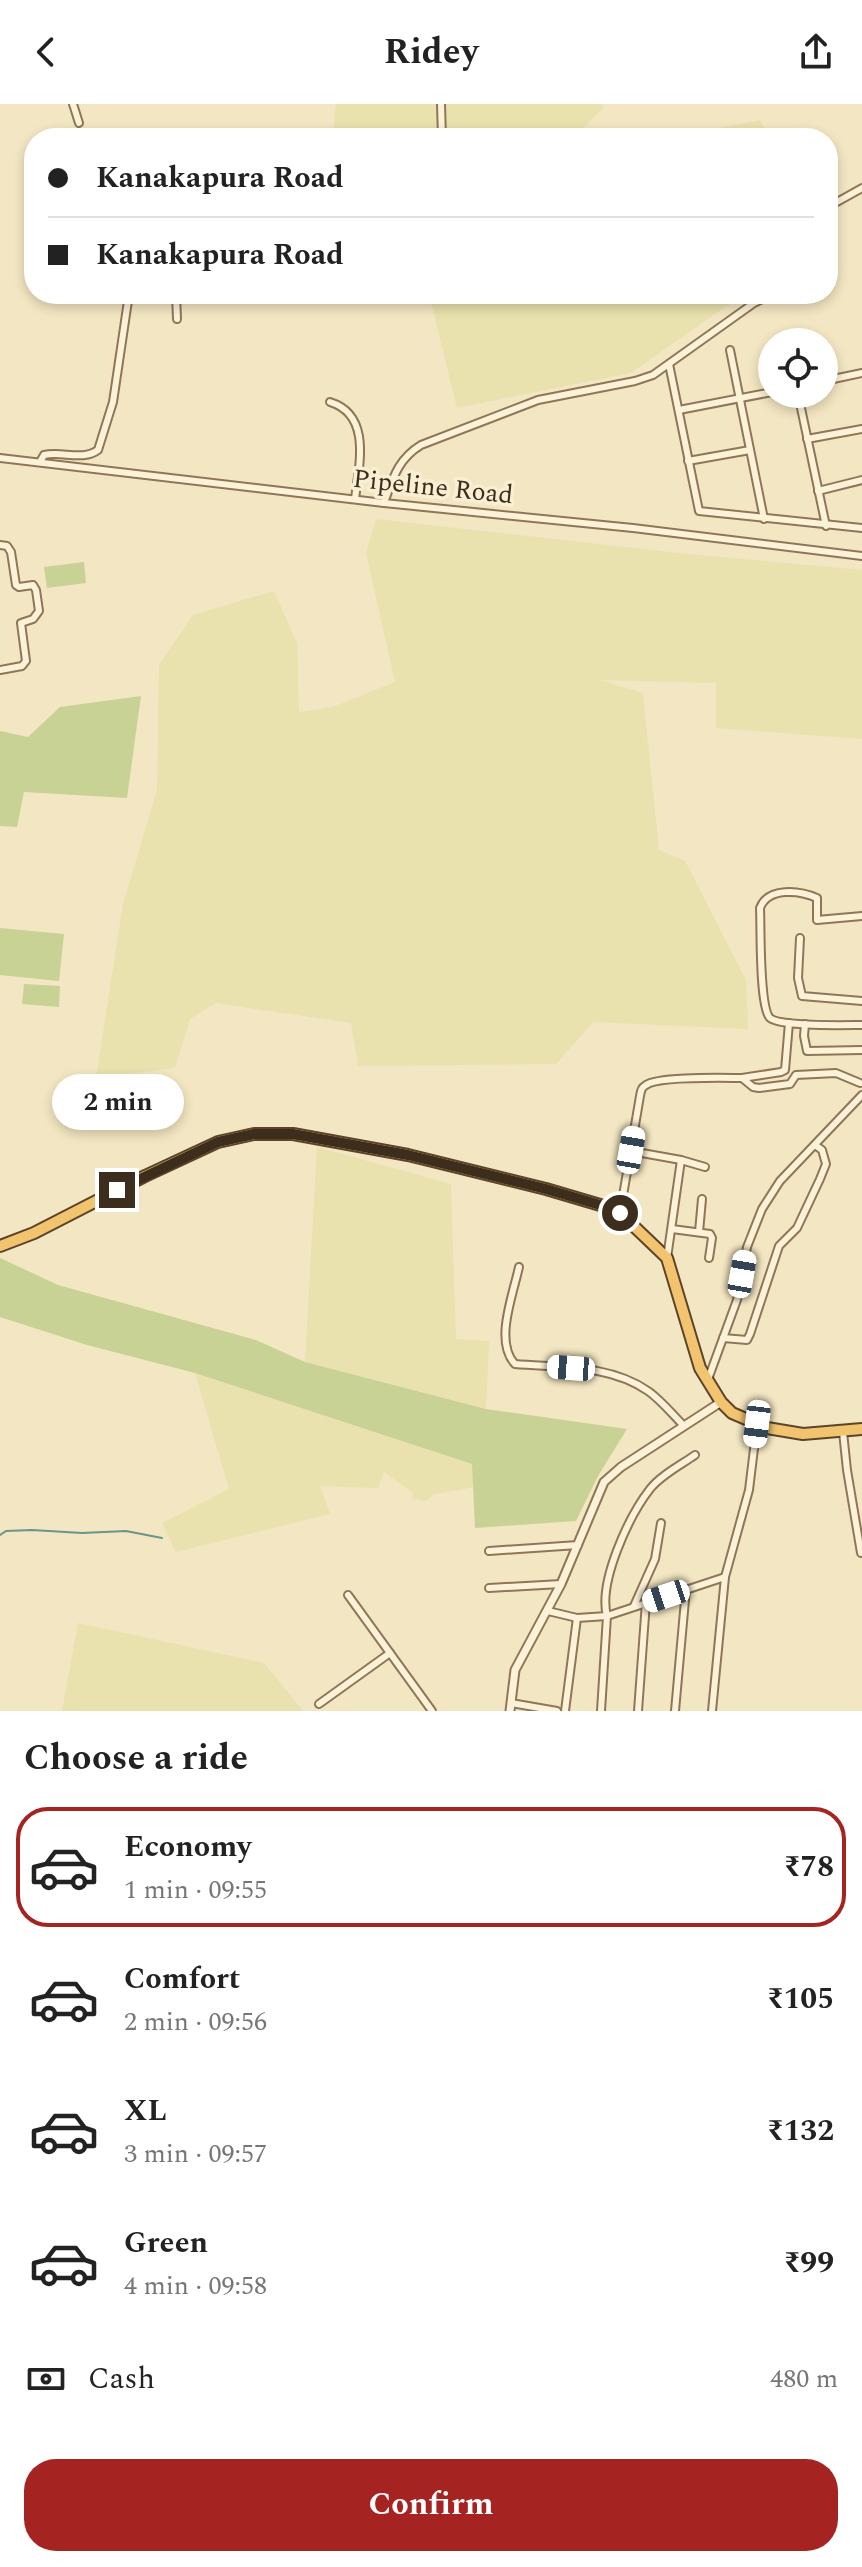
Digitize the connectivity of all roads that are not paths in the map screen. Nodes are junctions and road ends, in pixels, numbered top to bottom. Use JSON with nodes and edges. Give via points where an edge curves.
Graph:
{"nodes":[{"id":1,"x":73,"y":104,"type":"edge"},
{"id":2,"x":441,"y":104,"type":"edge"},
{"id":3,"x":79,"y":123,"type":"dead end"},
{"id":4,"x":442,"y":128,"type":"edge"},
{"id":5,"x":862,"y":188,"type":"edge"},
{"id":6,"x":838,"y":201,"type":"edge"},
{"id":7,"x":128,"y":304,"type":"edge"},
{"id":8,"x":176,"y":304,"type":"edge"},
{"id":9,"x":753,"y":304,"type":"edge"},
{"id":10,"x":177,"y":319,"type":"dead end"},
{"id":11,"x":730,"y":350,"type":"dead end"},
{"id":12,"x":669,"y":364,"type":"junction"},
{"id":13,"x":862,"y":373,"type":"edge"},
{"id":14,"x":838,"y":378,"type":"edge"},
{"id":15,"x":758,"y":395,"type":"edge"},
{"id":16,"x":739,"y":399,"type":"junction"},
{"id":17,"x":330,"y":402,"type":"dead end"},
{"id":18,"x":801,"y":408,"type":"edge"},
{"id":19,"x":679,"y":410,"type":"junction"},
{"id":20,"x":862,"y":429,"type":"edge"},
{"id":21,"x":807,"y":439,"type":"junction"},
{"id":22,"x":750,"y":450,"type":"junction"},
{"id":23,"x":0,"y":458,"type":"edge"},
{"id":24,"x":688,"y":461,"type":"junction"},
{"id":25,"x":40,"y":462,"type":"junction"},
{"id":26,"x":862,"y":480,"type":"edge"},
{"id":27,"x":818,"y":491,"type":"junction"},
{"id":28,"x":355,"y":499,"type":"junction"},
{"id":29,"x":384,"y":503,"type":"junction"},
{"id":30,"x":764,"y":519,"type":"junction"},
{"id":31,"x":826,"y":526,"type":"junction"},
{"id":32,"x":862,"y":528,"type":"edge"},
{"id":33,"x":0,"y":545,"type":"edge"},
{"id":34,"x":862,"y":556,"type":"edge"},
{"id":35,"x":0,"y":670,"type":"edge"},
{"id":36,"x":862,"y":916,"type":"edge"},
{"id":37,"x":800,"y":938,"type":"dead end"},
{"id":38,"x":862,"y":1001,"type":"edge"},
{"id":39,"x":789,"y":1023,"type":"junction"},
{"id":40,"x":805,"y":1024,"type":"junction"},
{"id":41,"x":862,"y":1025,"type":"edge"},
{"id":42,"x":862,"y":1050,"type":"edge"},
{"id":43,"x":742,"y":1078,"type":"junction"},
{"id":44,"x":860,"y":1083,"type":"edge"},
{"id":45,"x":862,"y":1095,"type":"edge"},
{"id":46,"x":815,"y":1145,"type":"junction"},
{"id":47,"x":642,"y":1153,"type":"dead end"},
{"id":48,"x":681,"y":1160,"type":"junction"},
{"id":49,"x":705,"y":1167,"type":"dead end"},
{"id":50,"x":702,"y":1199,"type":"dead end"},
{"id":51,"x":620,"y":1213,"type":"junction"},
{"id":52,"x":672,"y":1229,"type":"junction"},
{"id":53,"x":699,"y":1232,"type":"junction"},
{"id":54,"x":0,"y":1246,"type":"edge"},
{"id":55,"x":667,"y":1258,"type":"junction"},
{"id":56,"x":709,"y":1258,"type":"dead end"},
{"id":57,"x":519,"y":1267,"type":"dead end"},
{"id":58,"x":723,"y":1338,"type":"junction"},
{"id":59,"x":707,"y":1382,"type":"junction"},
{"id":60,"x":721,"y":1402,"type":"junction"},
{"id":61,"x":757,"y":1424,"type":"junction"},
{"id":62,"x":684,"y":1426,"type":"junction"},
{"id":63,"x":862,"y":1429,"type":"edge"},
{"id":64,"x":843,"y":1432,"type":"junction"},
{"id":65,"x":695,"y":1455,"type":"dead end"},
{"id":66,"x":661,"y":1523,"type":"dead end"},
{"id":67,"x":578,"y":1545,"type":"junction"},
{"id":68,"x":489,"y":1551,"type":"dead end"},
{"id":69,"x":861,"y":1553,"type":"edge"},
{"id":70,"x":725,"y":1577,"type":"junction"},
{"id":71,"x":561,"y":1584,"type":"junction"},
{"id":72,"x":489,"y":1588,"type":"dead end"},
{"id":73,"x":686,"y":1589,"type":"junction"},
{"id":74,"x":348,"y":1595,"type":"dead end"},
{"id":75,"x":646,"y":1602,"type":"junction"},
{"id":76,"x":633,"y":1607,"type":"junction"},
{"id":77,"x":548,"y":1611,"type":"junction"},
{"id":78,"x":607,"y":1616,"type":"junction"},
{"id":79,"x":577,"y":1618,"type":"junction"},
{"id":80,"x":390,"y":1653,"type":"junction"},
{"id":81,"x":319,"y":1704,"type":"dead end"},
{"id":82,"x":510,"y":1707,"type":"edge"},
{"id":83,"x":432,"y":1711,"type":"edge"},
{"id":84,"x":557,"y":1711,"type":"edge"},
{"id":85,"x":565,"y":1711,"type":"edge"},
{"id":86,"x":601,"y":1711,"type":"edge"},
{"id":87,"x":638,"y":1711,"type":"edge"},
{"id":88,"x":675,"y":1711,"type":"edge"},
{"id":89,"x":712,"y":1711,"type":"edge"}],
"edges":[{"from":1,"to":3,"type":"street"},
{"from":2,"to":4,"type":"street"},
{"from":5,"to":6,"type":"street"},
{"from":7,"to":25,"type":"street","via":[[113,402],[98,450],[91,455],[56,452]]},
{"from":8,"to":10,"type":"street"},
{"from":9,"to":12,"type":"street"},
{"from":11,"to":16,"type":"street"},
{"from":12,"to":19,"type":"street"},
{"from":12,"to":29,"type":"street","via":[[635,381],[538,400],[421,445],[397,467]]},
{"from":13,"to":14,"type":"street"},
{"from":15,"to":16,"type":"street"},
{"from":16,"to":19,"type":"street"},
{"from":16,"to":22,"type":"street"},
{"from":17,"to":28,"type":"street","via":[[349,411],[356,426],[360,455]]},
{"from":18,"to":21,"type":"street"},
{"from":19,"to":24,"type":"street"},
{"from":20,"to":21,"type":"street"},
{"from":21,"to":27,"type":"street"},
{"from":22,"to":24,"type":"street"},
{"from":22,"to":30,"type":"street"},
{"from":23,"to":25,"type":"street","name":"Pipeline Road"},
{"from":24,"to":30,"type":"street","via":[[699,511]]},
{"from":25,"to":28,"type":"street","name":"Pipeline Road"},
{"from":26,"to":27,"type":"street"},
{"from":27,"to":31,"type":"street"},
{"from":28,"to":29,"type":"street","name":"Pipeline Road"},
{"from":29,"to":34,"type":"street","name":"Pipeline Road"},
{"from":30,"to":31,"type":"street"},
{"from":31,"to":32,"type":"street"},
{"from":33,"to":35,"type":"street","via":[[11,552],[16,585],[33,585],[36,590],[39,611],[21,623],[26,661]]},
{"from":36,"to":39,"type":"street","via":[[817,920],[814,895],[772,893],[762,902],[765,1006],[773,1020]]},
{"from":37,"to":38,"type":"street","via":[[802,996]]},
{"from":39,"to":40,"type":"street"},
{"from":39,"to":43,"type":"street","via":[[785,1070]]},
{"from":40,"to":41,"type":"street"},
{"from":40,"to":42,"type":"street","via":[[807,1051]]},
{"from":43,"to":44,"type":"street","via":[[759,1088],[790,1084],[796,1075],[836,1073]]},
{"from":43,"to":51,"type":"street","via":[[661,1080],[643,1087]]},
{"from":45,"to":46,"type":"street"},
{"from":46,"to":58,"type":"street","via":[[762,1209]]},
{"from":46,"to":58,"type":"street","via":[[825,1157],[823,1172],[797,1228],[779,1246],[750,1334],[743,1341]]},
{"from":47,"to":48,"type":"street"},
{"from":48,"to":49,"type":"street"},
{"from":48,"to":52,"type":"street"},
{"from":50,"to":53,"type":"street"},
{"from":51,"to":54,"type":"highway","via":[[408,1155],[293,1134],[254,1134],[218,1142]]},
{"from":51,"to":55,"type":"highway"},
{"from":52,"to":53,"type":"street"},
{"from":52,"to":55,"type":"street"},
{"from":53,"to":56,"type":"street","via":[[712,1238]]},
{"from":55,"to":59,"type":"highway"},
{"from":57,"to":62,"type":"street","via":[[504,1343],[515,1364],[603,1371],[626,1378]]},
{"from":58,"to":59,"type":"street"},
{"from":59,"to":60,"type":"highway"},
{"from":60,"to":61,"type":"highway"},
{"from":60,"to":62,"type":"street"},
{"from":61,"to":64,"type":"highway","via":[[803,1434]]},
{"from":61,"to":70,"type":"street","via":[[749,1490]]},
{"from":62,"to":67,"type":"street","via":[[604,1482]]},
{"from":63,"to":64,"type":"highway"},
{"from":64,"to":69,"type":"street"},
{"from":65,"to":78,"type":"street","via":[[651,1487],[618,1544],[604,1604]]},
{"from":66,"to":76,"type":"street","via":[[655,1559]]},
{"from":67,"to":68,"type":"street"},
{"from":67,"to":71,"type":"street"},
{"from":70,"to":73,"type":"street"},
{"from":70,"to":89,"type":"street"},
{"from":71,"to":72,"type":"street"},
{"from":71,"to":77,"type":"street"},
{"from":73,"to":75,"type":"street"},
{"from":73,"to":88,"type":"street"},
{"from":74,"to":80,"type":"street"},
{"from":75,"to":76,"type":"street"},
{"from":75,"to":87,"type":"street"},
{"from":76,"to":78,"type":"street"},
{"from":77,"to":79,"type":"street"},
{"from":77,"to":82,"type":"street","via":[[515,1670]]},
{"from":78,"to":79,"type":"street"},
{"from":78,"to":86,"type":"street"},
{"from":79,"to":85,"type":"street"},
{"from":80,"to":81,"type":"street"},
{"from":80,"to":83,"type":"street"},
{"from":82,"to":84,"type":"street"}]}
